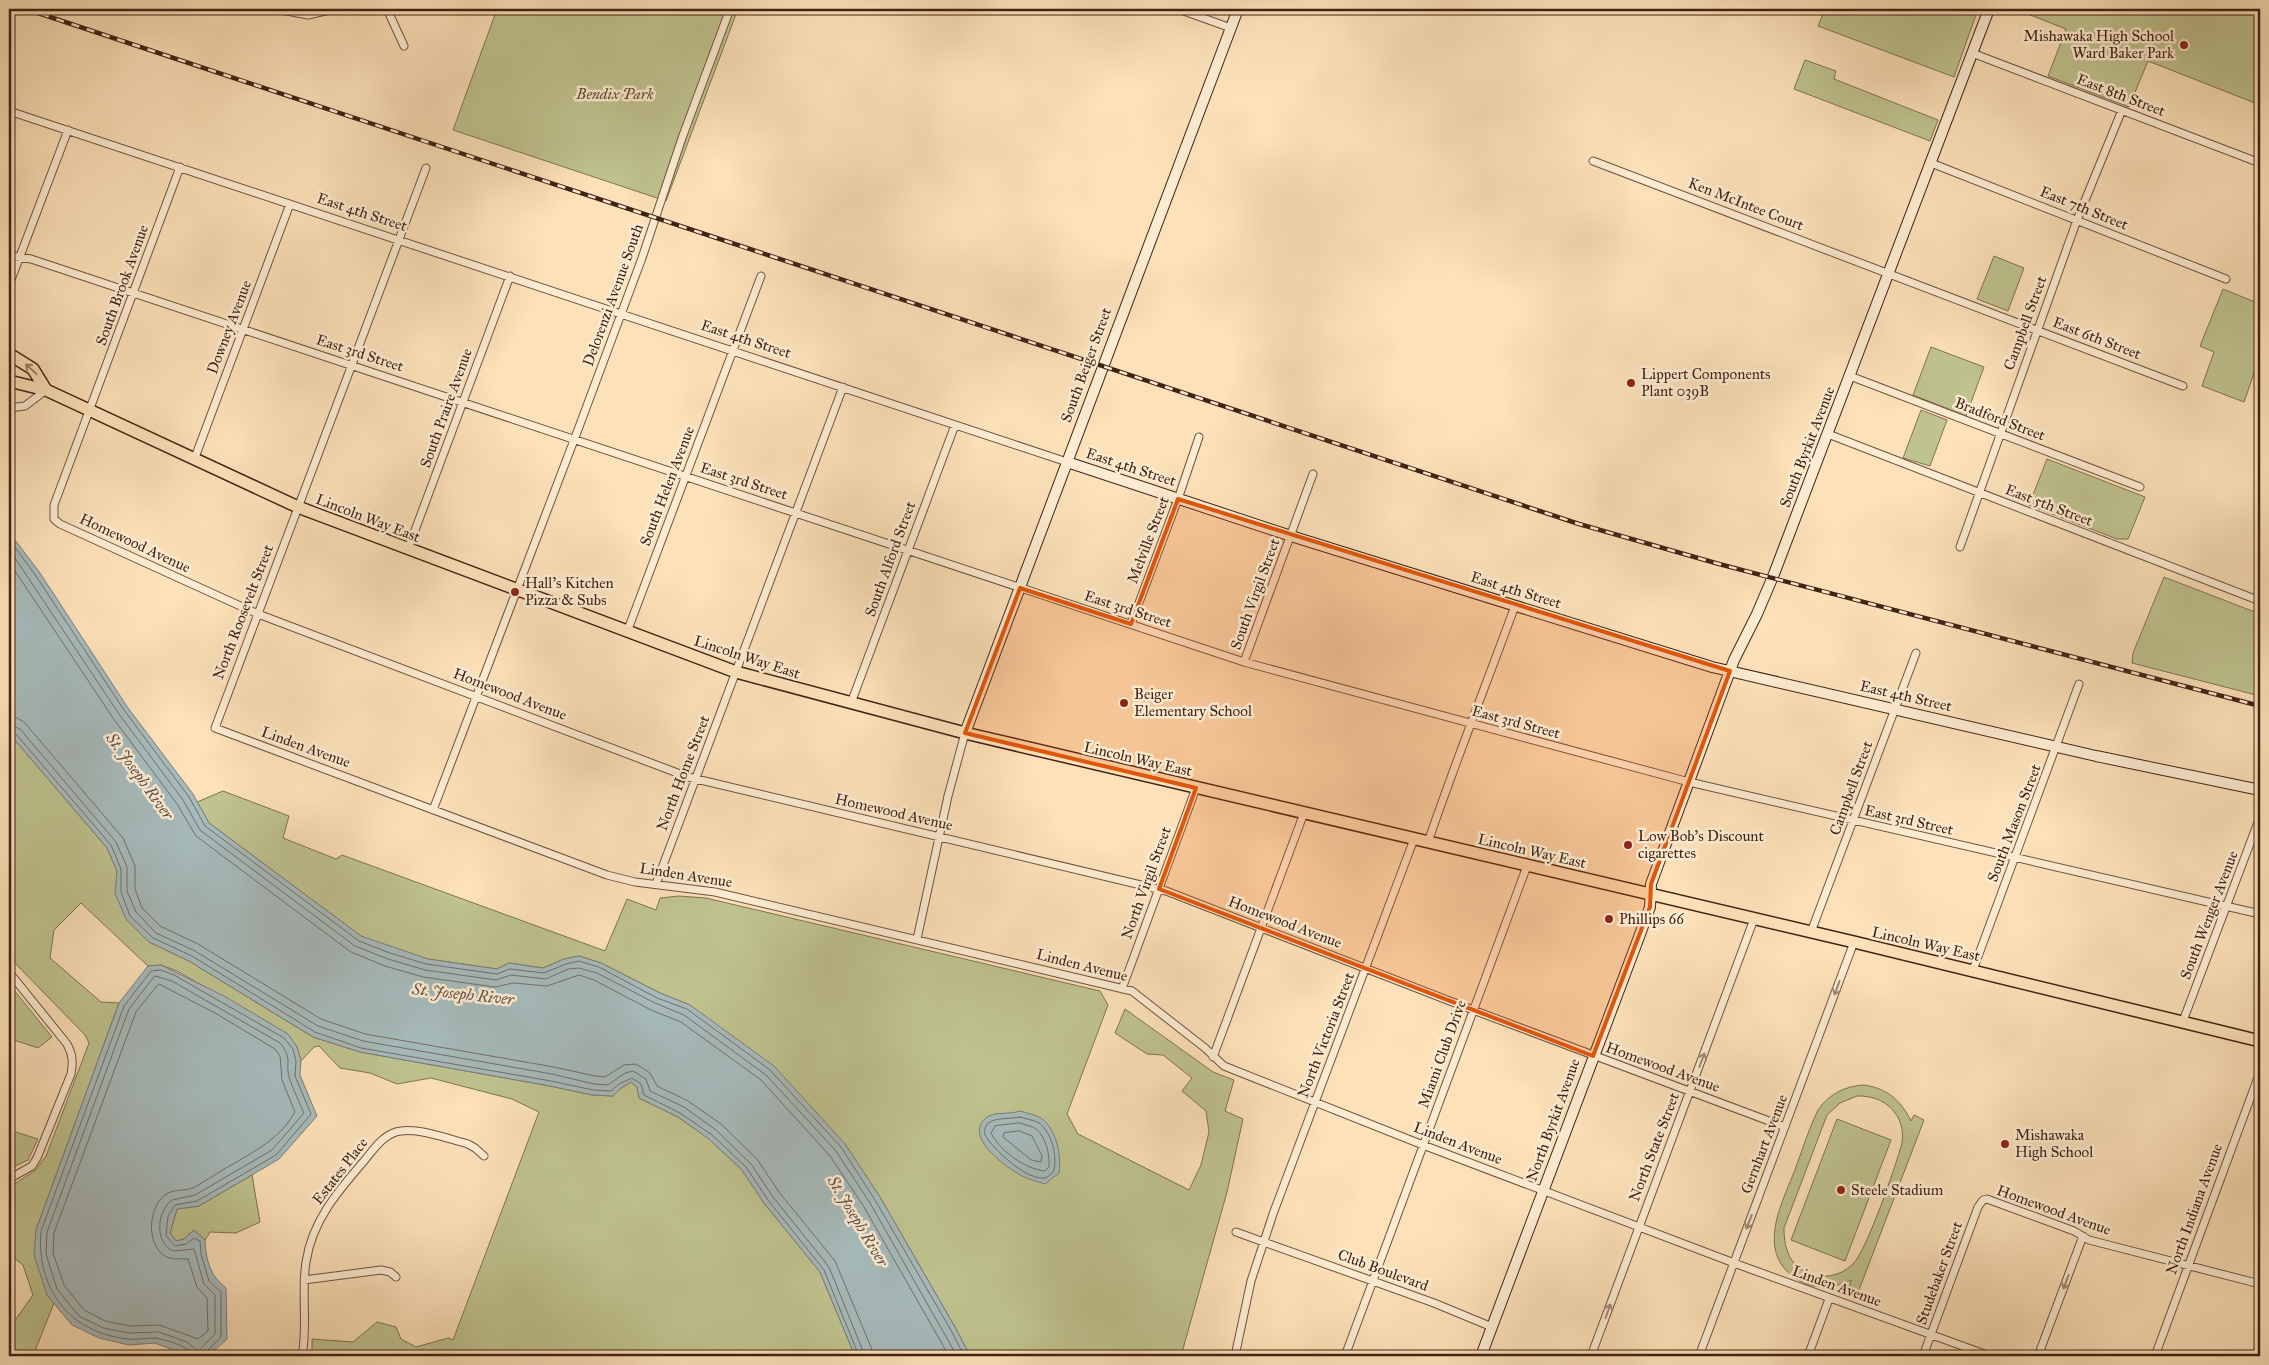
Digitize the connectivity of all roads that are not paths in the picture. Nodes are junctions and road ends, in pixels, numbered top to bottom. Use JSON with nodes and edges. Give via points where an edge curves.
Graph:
{"nodes":[{"id":1,"x":276,"y":9,"type":"edge"},
{"id":2,"x":334,"y":9,"type":"edge"},
{"id":3,"x":387,"y":9,"type":"edge"},
{"id":4,"x":730,"y":9,"type":"edge"},
{"id":5,"x":1178,"y":9,"type":"edge"},
{"id":6,"x":1238,"y":9,"type":"edge"},
{"id":7,"x":1989,"y":9,"type":"edge"},
{"id":8,"x":1231,"y":28,"type":"junction"},
{"id":9,"x":404,"y":46,"type":"dead end"},
{"id":10,"x":1972,"y":53,"type":"junction"},
{"id":11,"x":2122,"y":110,"type":"junction"},
{"id":12,"x":9,"y":111,"type":"edge"},
{"id":13,"x":68,"y":130,"type":"junction"},
{"id":14,"x":1594,"y":162,"type":"dead end"},
{"id":15,"x":1931,"y":163,"type":"junction"},
{"id":16,"x":2260,"y":163,"type":"edge"},
{"id":17,"x":180,"y":168,"type":"junction"},
{"id":18,"x":426,"y":168,"type":"dead end"},
{"id":19,"x":290,"y":204,"type":"junction"},
{"id":20,"x":2077,"y":220,"type":"junction"},
{"id":21,"x":399,"y":239,"type":"junction"},
{"id":22,"x":9,"y":256,"type":"edge"},
{"id":23,"x":19,"y":257,"type":"junction"},
{"id":24,"x":1889,"y":273,"type":"junction"},
{"id":25,"x":510,"y":276,"type":"junction"},
{"id":26,"x":761,"y":276,"type":"dead end"},
{"id":27,"x":2226,"y":279,"type":"dead end"},
{"id":28,"x":9,"y":285,"type":"edge"},
{"id":29,"x":134,"y":293,"type":"junction"},
{"id":30,"x":621,"y":313,"type":"junction"},
{"id":31,"x":243,"y":329,"type":"junction"},
{"id":32,"x":2037,"y":331,"type":"junction"},
{"id":33,"x":733,"y":350,"type":"junction"},
{"id":34,"x":9,"y":354,"type":"edge"},
{"id":35,"x":352,"y":366,"type":"junction"},
{"id":36,"x":1850,"y":376,"type":"junction"},
{"id":37,"x":9,"y":380,"type":"edge"},
{"id":38,"x":2183,"y":386,"type":"dead end"},
{"id":39,"x":843,"y":387,"type":"junction"},
{"id":40,"x":46,"y":390,"type":"junction"},
{"id":41,"x":463,"y":402,"type":"junction"},
{"id":42,"x":9,"y":408,"type":"edge"},
{"id":43,"x":90,"y":412,"type":"junction"},
{"id":44,"x":955,"y":424,"type":"junction"},
{"id":45,"x":1828,"y":434,"type":"junction"},
{"id":46,"x":2000,"y":434,"type":"junction"},
{"id":47,"x":1199,"y":437,"type":"dead end"},
{"id":48,"x":575,"y":440,"type":"junction"},
{"id":49,"x":194,"y":460,"type":"junction"},
{"id":50,"x":1067,"y":462,"type":"junction"},
{"id":51,"x":68,"y":471,"type":"joint"},
{"id":52,"x":1313,"y":474,"type":"dead end"},
{"id":53,"x":685,"y":476,"type":"junction"},
{"id":54,"x":2140,"y":487,"type":"dead end"},
{"id":55,"x":1980,"y":493,"type":"junction"},
{"id":56,"x":1178,"y":499,"type":"junction"},
{"id":57,"x":298,"y":507,"type":"junction"},
{"id":58,"x":796,"y":513,"type":"junction"},
{"id":59,"x":1291,"y":536,"type":"junction"},
{"id":60,"x":1960,"y":547,"type":"dead end"},
{"id":61,"x":408,"y":549,"type":"junction"},
{"id":62,"x":908,"y":550,"type":"junction"},
{"id":63,"x":1020,"y":588,"type":"junction"},
{"id":64,"x":517,"y":590,"type":"junction"},
{"id":65,"x":2260,"y":601,"type":"edge"},
{"id":66,"x":1515,"y":606,"type":"junction"},
{"id":67,"x":258,"y":614,"type":"junction"},
{"id":68,"x":1130,"y":624,"type":"junction"},
{"id":69,"x":627,"y":632,"type":"junction"},
{"id":70,"x":1916,"y":652,"type":"dead end"},
{"id":71,"x":1244,"y":662,"type":"junction"},
{"id":72,"x":1730,"y":671,"type":"junction"},
{"id":73,"x":736,"y":672,"type":"junction"},
{"id":74,"x":2079,"y":684,"type":"dead end"},
{"id":75,"x":476,"y":696,"type":"junction"},
{"id":76,"x":850,"y":703,"type":"junction"},
{"id":77,"x":1896,"y":709,"type":"junction"},
{"id":78,"x":1471,"y":724,"type":"junction"},
{"id":79,"x":215,"y":728,"type":"joint"},
{"id":80,"x":965,"y":733,"type":"junction"},
{"id":81,"x":2057,"y":747,"type":"junction"},
{"id":82,"x":696,"y":779,"type":"junction"},
{"id":83,"x":1689,"y":782,"type":"junction"},
{"id":84,"x":1196,"y":788,"type":"junction"},
{"id":85,"x":2260,"y":790,"type":"edge"},
{"id":86,"x":433,"y":810,"type":"junction"},
{"id":87,"x":1304,"y":813,"type":"junction"},
{"id":88,"x":2260,"y":817,"type":"edge"},
{"id":89,"x":1853,"y":821,"type":"junction"},
{"id":90,"x":939,"y":837,"type":"junction"},
{"id":91,"x":1414,"y":839,"type":"junction"},
{"id":92,"x":1428,"y":842,"type":"junction"},
{"id":93,"x":2015,"y":859,"type":"junction"},
{"id":94,"x":1527,"y":866,"type":"junction"},
{"id":95,"x":656,"y":884,"type":"junction"},
{"id":96,"x":1159,"y":889,"type":"junction"},
{"id":97,"x":1650,"y":894,"type":"junction"},
{"id":98,"x":2226,"y":907,"type":"junction"},
{"id":99,"x":2260,"y":914,"type":"edge"},
{"id":100,"x":1754,"y":919,"type":"junction"},
{"id":101,"x":1262,"y":927,"type":"junction"},
{"id":102,"x":1811,"y":932,"type":"junction"},
{"id":103,"x":917,"y":939,"type":"junction"},
{"id":104,"x":1854,"y":942,"type":"junction"},
{"id":105,"x":1366,"y":968,"type":"junction"},
{"id":106,"x":1973,"y":970,"type":"junction"},
{"id":107,"x":9,"y":972,"type":"edge"},
{"id":108,"x":1122,"y":989,"type":"junction"},
{"id":109,"x":1473,"y":1010,"type":"junction"},
{"id":110,"x":2183,"y":1021,"type":"junction"},
{"id":111,"x":2260,"y":1041,"type":"edge"},
{"id":112,"x":1593,"y":1056,"type":"junction"},
{"id":113,"x":1213,"y":1057,"type":"junction"},
{"id":114,"x":2260,"y":1072,"type":"edge"},
{"id":115,"x":1690,"y":1091,"type":"junction"},
{"id":116,"x":1315,"y":1102,"type":"junction"},
{"id":117,"x":1785,"y":1127,"type":"junction"},
{"id":118,"x":1423,"y":1145,"type":"junction"},
{"id":119,"x":484,"y":1156,"type":"dead end"},
{"id":120,"x":9,"y":1178,"type":"edge"},
{"id":121,"x":1543,"y":1191,"type":"junction"},
{"id":122,"x":1983,"y":1200,"type":"joint"},
{"id":123,"x":1639,"y":1226,"type":"junction"},
{"id":124,"x":1236,"y":1232,"type":"dead end"},
{"id":125,"x":2083,"y":1236,"type":"junction"},
{"id":126,"x":1264,"y":1242,"type":"junction"},
{"id":127,"x":1734,"y":1263,"type":"junction"},
{"id":128,"x":2187,"y":1266,"type":"junction"},
{"id":129,"x":396,"y":1277,"type":"dead end"},
{"id":130,"x":304,"y":1280,"type":"junction"},
{"id":131,"x":1372,"y":1281,"type":"junction"},
{"id":132,"x":2260,"y":1284,"type":"edge"},
{"id":133,"x":1829,"y":1299,"type":"junction"},
{"id":134,"x":1492,"y":1327,"type":"junction"},
{"id":135,"x":1931,"y":1335,"type":"junction"},
{"id":136,"x":302,"y":1356,"type":"edge"},
{"id":137,"x":1235,"y":1356,"type":"edge"},
{"id":138,"x":1345,"y":1356,"type":"edge"},
{"id":139,"x":1481,"y":1356,"type":"edge"},
{"id":140,"x":1591,"y":1356,"type":"edge"},
{"id":141,"x":1699,"y":1356,"type":"edge"},
{"id":142,"x":1808,"y":1356,"type":"edge"},
{"id":143,"x":1923,"y":1356,"type":"edge"},
{"id":144,"x":1990,"y":1356,"type":"edge"},
{"id":145,"x":2038,"y":1356,"type":"edge"},
{"id":146,"x":2155,"y":1356,"type":"edge"}],
"edges":[{"from":1,"to":2,"type":"street","via":[[308,15]]},
{"from":3,"to":9,"type":"street"},
{"from":4,"to":30,"type":"street","name":"Delorenzi Avenue South"},
{"from":5,"to":8,"type":"street"},
{"from":6,"to":8,"type":"street","name":"South Beiger Street"},
{"from":7,"to":10,"type":"street","name":"South Byrkit Avenue"},
{"from":8,"to":50,"type":"street","name":"South Beiger Street"},
{"from":10,"to":11,"type":"street","name":"East 8th Street"},
{"from":10,"to":15,"type":"street","name":"South Byrkit Avenue"},
{"from":11,"to":16,"type":"street","name":"East 8th Street"},
{"from":11,"to":20,"type":"street","name":"Campbell Street"},
{"from":12,"to":13,"type":"street","name":"East 4th Street"},
{"from":13,"to":17,"type":"street","name":"East 4th Street"},
{"from":13,"to":23,"type":"street"},
{"from":14,"to":24,"type":"street","name":"Ken McIntee Court"},
{"from":15,"to":20,"type":"street","name":"East 7th Street"},
{"from":15,"to":24,"type":"street","name":"South Byrkit Avenue"},
{"from":17,"to":19,"type":"street","name":"East 4th Street"},
{"from":17,"to":29,"type":"street","name":"South Brook Avenue"},
{"from":18,"to":21,"type":"street","name":"North Roosevelt Street"},
{"from":19,"to":21,"type":"street","name":"East 4th Street"},
{"from":19,"to":31,"type":"street","name":"Downey Avenue"},
{"from":20,"to":27,"type":"street","name":"East 7th Street"},
{"from":20,"to":32,"type":"street","name":"Campbell Street"},
{"from":21,"to":25,"type":"street","name":"East 4th Street"},
{"from":21,"to":35,"type":"street","name":"North Roosevelt Street"},
{"from":22,"to":23,"type":"street","name":"East 3rd Street"},
{"from":23,"to":28,"type":"street"},
{"from":23,"to":29,"type":"street","name":"East 3rd Street"},
{"from":24,"to":32,"type":"street","name":"East 6th Street"},
{"from":24,"to":36,"type":"street","name":"South Byrkit Avenue"},
{"from":25,"to":30,"type":"street","name":"East 4th Street"},
{"from":25,"to":41,"type":"street","name":"South Praire Avenue"},
{"from":26,"to":33,"type":"street","name":"South Helen Avenue"},
{"from":29,"to":31,"type":"street","name":"East 3rd Street"},
{"from":29,"to":43,"type":"street","name":"South Brook Avenue"},
{"from":30,"to":33,"type":"street","name":"East 4th Street"},
{"from":30,"to":48,"type":"street","name":"Delorenzi Avenue South"},
{"from":31,"to":35,"type":"street","name":"East 3rd Street"},
{"from":31,"to":49,"type":"street","name":"Downey Avenue"},
{"from":32,"to":38,"type":"street","name":"East 6th Street"},
{"from":32,"to":46,"type":"street","name":"Campbell Street"},
{"from":33,"to":39,"type":"street","name":"East 4th Street"},
{"from":33,"to":53,"type":"street","name":"South Helen Avenue"},
{"from":40,"to":34,"type":"main road","one_way":true,"via":[[33,369]]},
{"from":35,"to":41,"type":"street","name":"East 3rd Street"},
{"from":35,"to":57,"type":"street","name":"North Roosevelt Street"},
{"from":36,"to":45,"type":"street","name":"South Byrkit Avenue"},
{"from":36,"to":46,"type":"street","name":"Bradford Street"},
{"from":37,"to":40,"type":"main road","name":"Lincoln Way East"},
{"from":39,"to":44,"type":"street","name":"East 4th Street"},
{"from":39,"to":58,"type":"street","name":"North Home Street"},
{"from":40,"to":42,"type":"street","via":[[25,406]]},
{"from":40,"to":43,"type":"main road","name":"Lincoln Way East"},
{"from":41,"to":48,"type":"street","name":"East 3rd Street"},
{"from":41,"to":61,"type":"street","name":"South Praire Avenue"},
{"from":43,"to":49,"type":"main road","name":"Lincoln Way East"},
{"from":43,"to":51,"type":"street","name":"South Brook Avenue"},
{"from":44,"to":50,"type":"street","name":"East 4th Street"},
{"from":44,"to":62,"type":"street","name":"South Alford Street"},
{"from":45,"to":55,"type":"street","name":"East 5th Street"},
{"from":45,"to":72,"type":"street","name":"South Byrkit Avenue","via":[[1772,578]]},
{"from":46,"to":54,"type":"street","name":"Bradford Street"},
{"from":46,"to":55,"type":"street","name":"Campbell Street"},
{"from":47,"to":56,"type":"street","name":"Melville Street"},
{"from":48,"to":53,"type":"street","name":"East 3rd Street"},
{"from":48,"to":64,"type":"street","name":"Delorenzi Avenue South"},
{"from":49,"to":57,"type":"main road","name":"Lincoln Way East"},
{"from":50,"to":56,"type":"street","name":"East 4th Street"},
{"from":50,"to":63,"type":"street","name":"South Beiger Street"},
{"from":51,"to":67,"type":"street","name":"Homewood Avenue","via":[[53,513],[60,524]]},
{"from":52,"to":59,"type":"street","name":"South Virgil Street"},
{"from":53,"to":58,"type":"street","name":"East 3rd Street"},
{"from":53,"to":69,"type":"street","name":"South Helen Avenue"},
{"from":55,"to":60,"type":"street","name":"Campbell Street"},
{"from":55,"to":65,"type":"street","name":"East 5th Street"},
{"from":56,"to":59,"type":"street","name":"East 4th Street"},
{"from":56,"to":68,"type":"street","name":"Melville Street"},
{"from":57,"to":61,"type":"main road","name":"Lincoln Way East"},
{"from":57,"to":67,"type":"street","name":"North Roosevelt Street"},
{"from":58,"to":62,"type":"street","name":"East 3rd Street"},
{"from":58,"to":73,"type":"street","name":"North Home Street"},
{"from":59,"to":66,"type":"street","name":"East 4th Street"},
{"from":59,"to":71,"type":"street","name":"South Virgil Street"},
{"from":61,"to":64,"type":"main road","name":"Lincoln Way East"},
{"from":62,"to":63,"type":"street","name":"East 3rd Street"},
{"from":62,"to":76,"type":"street","name":"South Alford Street"},
{"from":63,"to":68,"type":"street","name":"East 3rd Street"},
{"from":63,"to":80,"type":"street","name":"South Beiger Street"},
{"from":64,"to":69,"type":"main road","name":"Lincoln Way East"},
{"from":64,"to":75,"type":"street","name":"Delorenzi Avenue South"},
{"from":66,"to":72,"type":"street","name":"East 4th Street"},
{"from":66,"to":78,"type":"street"},
{"from":67,"to":75,"type":"street","name":"Homewood Avenue"},
{"from":67,"to":79,"type":"street","name":"North Roosevelt Street"},
{"from":68,"to":71,"type":"street","name":"East 3rd Street"},
{"from":69,"to":73,"type":"main road","name":"Lincoln Way East"},
{"from":70,"to":77,"type":"street","name":"Campbell Street"},
{"from":71,"to":78,"type":"street","name":"East 3rd Street"},
{"from":72,"to":77,"type":"street","name":"East 4th Street"},
{"from":72,"to":83,"type":"street","name":"South Byrkit Avenue"},
{"from":73,"to":76,"type":"main road","name":"Lincoln Way East"},
{"from":73,"to":82,"type":"street","name":"North Home Street"},
{"from":74,"to":81,"type":"street","name":"South Mason Street"},
{"from":75,"to":82,"type":"street","name":"Homewood Avenue"},
{"from":75,"to":86,"type":"street","name":"Delorenzi Avenue South"},
{"from":76,"to":80,"type":"main road","name":"Lincoln Way East"},
{"from":77,"to":81,"type":"street","name":"East 4th Street"},
{"from":77,"to":89,"type":"street","name":"Campbell Street"},
{"from":78,"to":83,"type":"street","name":"East 3rd Street"},
{"from":78,"to":92,"type":"street"},
{"from":79,"to":86,"type":"street","name":"Linden Avenue"},
{"from":80,"to":84,"type":"main road","name":"Lincoln Way East"},
{"from":80,"to":90,"type":"street"},
{"from":81,"to":85,"type":"street","name":"East 4th Street"},
{"from":81,"to":93,"type":"street","name":"South Mason Street"},
{"from":82,"to":90,"type":"street","name":"Homewood Avenue"},
{"from":82,"to":95,"type":"street","name":"North Home Street"},
{"from":83,"to":89,"type":"street","name":"East 3rd Street"},
{"from":83,"to":97,"type":"street","name":"South Byrkit Avenue"},
{"from":84,"to":87,"type":"main road","name":"Lincoln Way East"},
{"from":84,"to":96,"type":"street","name":"North Virgil Street"},
{"from":86,"to":95,"type":"street","name":"Linden Avenue","via":[[606,874]]},
{"from":87,"to":91,"type":"main road","name":"Lincoln Way East"},
{"from":87,"to":101,"type":"street"},
{"from":88,"to":98,"type":"street","name":"South Wenger Avenue"},
{"from":89,"to":93,"type":"street","name":"East 3rd Street"},
{"from":89,"to":102,"type":"street","name":"Campbell Street"},
{"from":90,"to":96,"type":"street","name":"Homewood Avenue"},
{"from":90,"to":103,"type":"street"},
{"from":91,"to":92,"type":"main road","name":"Lincoln Way East"},
{"from":91,"to":105,"type":"street","name":"North Victoria Street"},
{"from":92,"to":94,"type":"main road","name":"Lincoln Way East"},
{"from":93,"to":98,"type":"street","name":"East 3rd Street"},
{"from":93,"to":106,"type":"street","name":"South Mason Street"},
{"from":94,"to":97,"type":"main road","name":"Lincoln Way East"},
{"from":94,"to":109,"type":"street","name":"Miami Club Drive"},
{"from":95,"to":103,"type":"street","name":"Linden Avenue","via":[[715,892]]},
{"from":96,"to":101,"type":"street","name":"Homewood Avenue"},
{"from":96,"to":108,"type":"street","name":"North Virgil Street"},
{"from":97,"to":100,"type":"main road","name":"Lincoln Way East"},
{"from":97,"to":112,"type":"street","name":"North Byrkit Avenue","via":[[1650,907]]},
{"from":98,"to":99,"type":"street","name":"East 3rd Street"},
{"from":98,"to":110,"type":"street","name":"South Wenger Avenue"},
{"from":100,"to":102,"type":"main road","name":"Lincoln Way East"},
{"from":115,"to":100,"type":"street","name":"North State Street","one_way":true},
{"from":101,"to":105,"type":"street","name":"Homewood Avenue"},
{"from":101,"to":113,"type":"street"},
{"from":102,"to":104,"type":"main road","name":"Lincoln Way East"},
{"from":103,"to":108,"type":"street","name":"Linden Avenue"},
{"from":104,"to":106,"type":"main road","name":"Lincoln Way East"},
{"from":104,"to":117,"type":"street","name":"Gernhart Avenue","one_way":true},
{"from":105,"to":109,"type":"street","name":"Homewood Avenue"},
{"from":105,"to":116,"type":"street","name":"North Victoria Street"},
{"from":106,"to":110,"type":"main road","name":"Lincoln Way East"},
{"from":107,"to":120,"type":"street","via":[[67,1044],[73,1064],[37,1158],[32,1166]]},
{"from":108,"to":113,"type":"street","name":"Linden Avenue","via":[[1135,994]]},
{"from":109,"to":112,"type":"street","name":"Homewood Avenue"},
{"from":109,"to":118,"type":"street","name":"Miami Club Drive"},
{"from":110,"to":111,"type":"main road","name":"Lincoln Way East"},
{"from":112,"to":115,"type":"street","name":"Homewood Avenue"},
{"from":112,"to":121,"type":"street","name":"North Byrkit Avenue"},
{"from":113,"to":116,"type":"street","name":"Linden Avenue","via":[[1224,1066]]},
{"from":114,"to":128,"type":"street","name":"North Indiana Avenue"},
{"from":115,"to":117,"type":"street","name":"Homewood Avenue"},
{"from":115,"to":123,"type":"street","name":"North State Street"},
{"from":116,"to":118,"type":"street","name":"Linden Avenue"},
{"from":116,"to":126,"type":"street","name":"North Victoria Street"},
{"from":117,"to":127,"type":"street","name":"Gernhart Avenue","one_way":true},
{"from":118,"to":121,"type":"street","name":"Linden Avenue"},
{"from":118,"to":131,"type":"street","name":"Miami Club Drive"},
{"from":119,"to":130,"type":"street","name":"Estates Place","via":[[468,1144],[413,1131],[400,1131],[383,1138],[337,1192],[319,1221],[308,1252]]},
{"from":121,"to":123,"type":"street","name":"Linden Avenue"},
{"from":121,"to":134,"type":"street","name":"North Byrkit Avenue"},
{"from":122,"to":125,"type":"street","name":"Homewood Avenue","via":[[1991,1200]]},
{"from":122,"to":135,"type":"street","name":"Studebaker Street"},
{"from":123,"to":127,"type":"street","name":"Linden Avenue"},
{"from":140,"to":123,"type":"street","name":"North State Street","one_way":true},
{"from":124,"to":126,"type":"street","name":"Club Boulevard"},
{"from":125,"to":128,"type":"street","name":"Homewood Avenue"},
{"from":125,"to":145,"type":"street","one_way":true},
{"from":126,"to":131,"type":"street","name":"Club Boulevard"},
{"from":126,"to":137,"type":"street","name":"North Victoria Street","via":[[1251,1281]]},
{"from":127,"to":133,"type":"street","name":"Linden Avenue"},
{"from":127,"to":141,"type":"street","name":"Gernhart Avenue"},
{"from":128,"to":132,"type":"street","name":"Homewood Avenue"},
{"from":128,"to":146,"type":"street","name":"North Indiana Avenue"},
{"from":129,"to":130,"type":"street","via":[[381,1270]]},
{"from":130,"to":136,"type":"street","name":"Estates Place"},
{"from":131,"to":134,"type":"street","name":"Club Boulevard"},
{"from":131,"to":138,"type":"street","name":"Miami Club Drive"},
{"from":133,"to":135,"type":"street","name":"Linden Avenue"},
{"from":133,"to":142,"type":"street"},
{"from":134,"to":139,"type":"street","name":"North Byrkit Avenue"},
{"from":135,"to":143,"type":"street","name":"Studebaker Street"},
{"from":135,"to":144,"type":"street","name":"Linden Avenue"}]}
